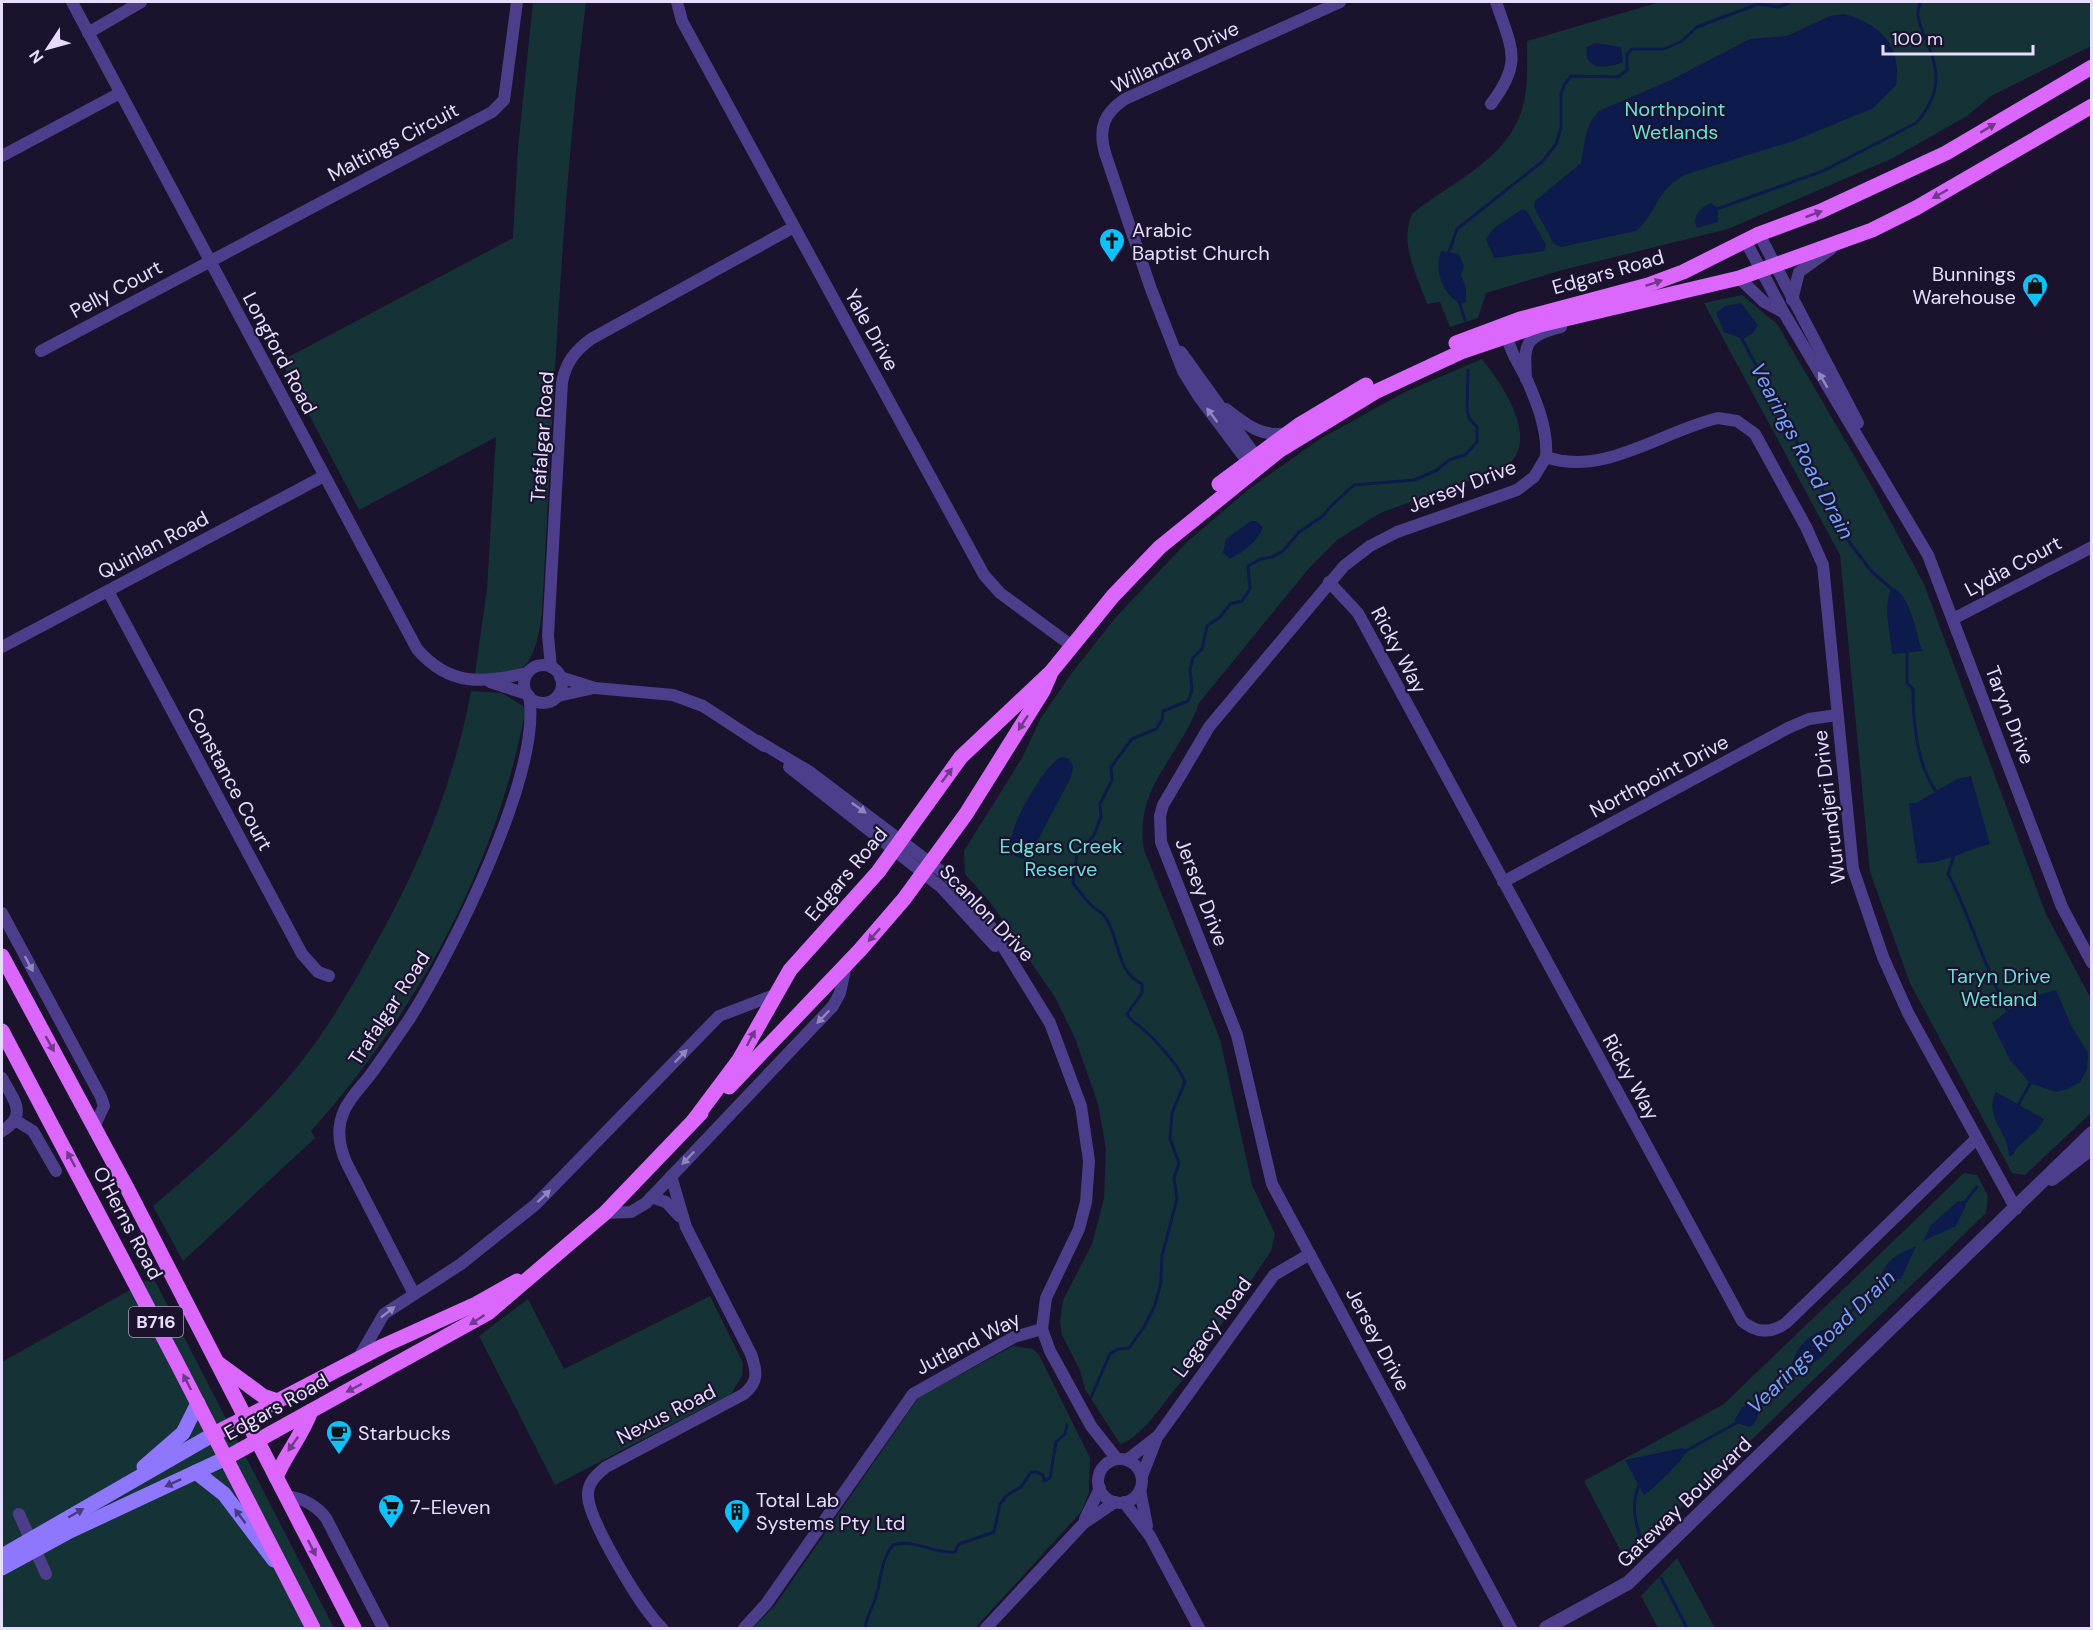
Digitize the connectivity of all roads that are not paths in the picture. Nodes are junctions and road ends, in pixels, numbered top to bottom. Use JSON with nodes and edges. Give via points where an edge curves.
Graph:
{"nodes":[{"id":1,"x":72,"y":2,"type":"edge"},
{"id":2,"x":141,"y":2,"type":"edge"},
{"id":3,"x":518,"y":2,"type":"edge"},
{"id":4,"x":677,"y":2,"type":"edge"},
{"id":5,"x":1340,"y":2,"type":"edge"},
{"id":6,"x":1496,"y":2,"type":"edge"},
{"id":7,"x":88,"y":33,"type":"junction"},
{"id":8,"x":2091,"y":67,"type":"edge"},
{"id":9,"x":120,"y":93,"type":"junction"},
{"id":10,"x":1491,"y":105,"type":"dead end"},
{"id":11,"x":2091,"y":106,"type":"edge"},
{"id":12,"x":2,"y":156,"type":"edge"},
{"id":13,"x":794,"y":227,"type":"junction"},
{"id":14,"x":1752,"y":237,"type":"junction"},
{"id":15,"x":1842,"y":242,"type":"junction"},
{"id":16,"x":210,"y":261,"type":"junction"},
{"id":17,"x":1768,"y":268,"type":"junction"},
{"id":18,"x":1739,"y":278,"type":"junction"},
{"id":19,"x":1666,"y":295,"type":"junction"},
{"id":20,"x":1792,"y":300,"type":"junction"},
{"id":21,"x":1784,"y":313,"type":"junction"},
{"id":22,"x":1507,"y":330,"type":"junction"},
{"id":23,"x":1167,"y":331,"type":"junction"},
{"id":24,"x":41,"y":351,"type":"dead end"},
{"id":25,"x":1526,"y":379,"type":"junction"},
{"id":26,"x":1218,"y":403,"type":"junction"},
{"id":27,"x":1287,"y":433,"type":"junction"},
{"id":28,"x":1546,"y":457,"type":"junction"},
{"id":29,"x":1255,"y":462,"type":"junction"},
{"id":30,"x":324,"y":476,"type":"junction"},
{"id":31,"x":1887,"y":483,"type":"junction"},
{"id":32,"x":2091,"y":547,"type":"edge"},
{"id":33,"x":1329,"y":582,"type":"junction"},
{"id":34,"x":108,"y":591,"type":"junction"},
{"id":35,"x":1953,"y":619,"type":"junction"},
{"id":36,"x":548,"y":636,"type":"junction"},
{"id":37,"x":1072,"y":646,"type":"junction"},
{"id":38,"x":2,"y":647,"type":"edge"},
{"id":39,"x":551,"y":667,"type":"junction"},
{"id":40,"x":530,"y":671,"type":"junction"},
{"id":41,"x":1051,"y":672,"type":"junction"},
{"id":42,"x":560,"y":677,"type":"junction"},
{"id":43,"x":490,"y":682,"type":"junction"},
{"id":44,"x":595,"y":688,"type":"junction"},
{"id":45,"x":528,"y":695,"type":"junction"},
{"id":46,"x":554,"y":699,"type":"junction"},
{"id":47,"x":1837,"y":715,"type":"junction"},
{"id":48,"x":530,"y":733,"type":"junction"},
{"id":49,"x":898,"y":845,"type":"junction"},
{"id":50,"x":927,"y":868,"type":"junction"},
{"id":51,"x":1503,"y":882,"type":"junction"},
{"id":52,"x":2,"y":913,"type":"edge"},
{"id":53,"x":2,"y":956,"type":"edge"},
{"id":54,"x":2091,"y":963,"type":"edge"},
{"id":55,"x":846,"y":965,"type":"junction"},
{"id":56,"x":329,"y":976,"type":"dead end"},
{"id":57,"x":774,"y":995,"type":"junction"},
{"id":58,"x":2,"y":1031,"type":"edge"},
{"id":59,"x":2,"y":1078,"type":"edge"},
{"id":60,"x":15,"y":1120,"type":"junction"},
{"id":61,"x":694,"y":1120,"type":"junction"},
{"id":62,"x":94,"y":1127,"type":"junction"},
{"id":63,"x":2,"y":1131,"type":"edge"},
{"id":64,"x":2091,"y":1133,"type":"edge"},
{"id":65,"x":1976,"y":1139,"type":"junction"},
{"id":66,"x":2091,"y":1148,"type":"edge"},
{"id":67,"x":56,"y":1171,"type":"dead end"},
{"id":68,"x":671,"y":1176,"type":"junction"},
{"id":69,"x":651,"y":1197,"type":"junction"},
{"id":70,"x":2016,"y":1209,"type":"junction"},
{"id":71,"x":605,"y":1213,"type":"junction"},
{"id":72,"x":686,"y":1227,"type":"junction"},
{"id":73,"x":1310,"y":1254,"type":"junction"},
{"id":74,"x":556,"y":1257,"type":"junction"},
{"id":75,"x":414,"y":1294,"type":"junction"},
{"id":76,"x":1042,"y":1329,"type":"junction"},
{"id":77,"x":357,"y":1360,"type":"junction"},
{"id":78,"x":216,"y":1361,"type":"junction"},
{"id":79,"x":278,"y":1401,"type":"junction"},
{"id":80,"x":198,"y":1403,"type":"junction"},
{"id":81,"x":311,"y":1411,"type":"junction"},
{"id":82,"x":245,"y":1418,"type":"junction"},
{"id":83,"x":1090,"y":1426,"type":"junction"},
{"id":84,"x":214,"y":1434,"type":"junction"},
{"id":85,"x":1158,"y":1436,"type":"junction"},
{"id":86,"x":258,"y":1442,"type":"junction"},
{"id":87,"x":226,"y":1458,"type":"junction"},
{"id":88,"x":1122,"y":1459,"type":"junction"},
{"id":89,"x":1103,"y":1467,"type":"junction"},
{"id":90,"x":196,"y":1472,"type":"junction"},
{"id":91,"x":1142,"y":1476,"type":"junction"},
{"id":92,"x":276,"y":1477,"type":"junction"},
{"id":93,"x":122,"y":1487,"type":"junction"},
{"id":94,"x":1100,"y":1488,"type":"junction"},
{"id":95,"x":1140,"y":1490,"type":"junction"},
{"id":96,"x":286,"y":1496,"type":"junction"},
{"id":97,"x":1120,"y":1502,"type":"junction"},
{"id":98,"x":19,"y":1514,"type":"dead end"},
{"id":99,"x":1084,"y":1523,"type":"junction"},
{"id":100,"x":1150,"y":1536,"type":"junction"},
{"id":101,"x":33,"y":1544,"type":"junction"},
{"id":102,"x":2,"y":1556,"type":"edge"},
{"id":103,"x":2,"y":1568,"type":"edge"},
{"id":104,"x":46,"y":1574,"type":"dead end"},
{"id":105,"x":288,"y":1579,"type":"junction"},
{"id":106,"x":313,"y":1629,"type":"edge"},
{"id":107,"x":354,"y":1629,"type":"edge"},
{"id":108,"x":383,"y":1629,"type":"edge"},
{"id":109,"x":662,"y":1629,"type":"edge"},
{"id":110,"x":744,"y":1629,"type":"edge"},
{"id":111,"x":986,"y":1629,"type":"edge"},
{"id":112,"x":1200,"y":1629,"type":"edge"},
{"id":113,"x":1511,"y":1629,"type":"edge"},
{"id":114,"x":1546,"y":1629,"type":"edge"}],
"edges":[{"from":1,"to":7,"type":"street","name":"Longford Road"},
{"from":2,"to":7,"type":"street"},
{"from":3,"to":16,"type":"street","name":"Maltings Circuit","via":[[504,100],[492,112]]},
{"from":4,"to":13,"type":"street","name":"Yale Drive","via":[[682,21]]},
{"from":5,"to":23,"type":"street","name":"Willandra Drive","via":[[1125,99],[1106,116],[1101,141]]},
{"from":6,"to":10,"type":"street","via":[[1512,52],[1512,65],[1505,86]]},
{"from":7,"to":9,"type":"street","name":"Longford Road"},
{"from":14,"to":8,"type":"main road","name":"Edgars Road","one_way":true,"via":[[1821,211],[1946,153]]},
{"from":9,"to":12,"type":"street"},
{"from":9,"to":16,"type":"street","name":"Longford Road"},
{"from":11,"to":15,"type":"main road","name":"Edgars Road","one_way":true,"via":[[1916,208]]},
{"from":13,"to":36,"type":"street","name":"Trafalgar Road","via":[[591,339],[573,354],[562,382]]},
{"from":13,"to":37,"type":"street","name":"Yale Drive","via":[[990,584]]},
{"from":14,"to":17,"type":"street","name":"Taryn Drive"},
{"from":22,"to":14,"type":"main road","name":"Edgars Road","one_way":true,"via":[[1656,282]]},
{"from":15,"to":17,"type":"main road","name":"Edgars Road"},
{"from":15,"to":20,"type":"street","via":[[1799,272]]},
{"from":16,"to":24,"type":"street","name":"Pelly Court"},
{"from":16,"to":30,"type":"street","name":"Longford Road"},
{"from":17,"to":18,"type":"main road","name":"Edgars Road"},
{"from":17,"to":20,"type":"street","name":"Taryn Drive"},
{"from":17,"to":21,"type":"street","name":"Taryn Drive"},
{"from":18,"to":19,"type":"main road","name":"Edgars Road"},
{"from":18,"to":21,"type":"street","via":[[1764,302]]},
{"from":19,"to":22,"type":"main road","name":"Edgars Road"},
{"from":19,"to":25,"type":"street","via":[[1631,310],[1535,336],[1525,347]]},
{"from":20,"to":31,"type":"street","name":"Taryn Drive","via":[[1838,381]]},
{"from":31,"to":21,"type":"street","name":"Taryn Drive","one_way":true},
{"from":22,"to":25,"type":"street"},
{"from":22,"to":27,"type":"main road","name":"Edgars Road","via":[[1455,343],[1368,385]]},
{"from":22,"to":29,"type":"main road","name":"Edgars Road","via":[[1375,392]]},
{"from":23,"to":26,"type":"street","name":"Willandra Drive"},
{"from":29,"to":23,"type":"street","name":"Willandra Drive","one_way":true,"via":[[1199,397]]},
{"from":25,"to":28,"type":"street","via":[[1545,432]]},
{"from":26,"to":27,"type":"street","via":[[1257,431],[1274,436]]},
{"from":26,"to":29,"type":"street","name":"Willandra Drive"},
{"from":27,"to":29,"type":"main road","name":"Edgars Road"},
{"from":28,"to":33,"type":"street","name":"Jersey Drive","via":[[1527,484],[1382,539],[1354,557]]},
{"from":28,"to":47,"type":"street","name":"Wurundjeri Drive","via":[[1573,463],[1596,462],[1708,421],[1730,419],[1741,423],[1760,442],[1823,565]]},
{"from":29,"to":37,"type":"main road","name":"Edgars Road","via":[[1160,547]]},
{"from":30,"to":34,"type":"street","name":"Quinlan Road"},
{"from":30,"to":43,"type":"street","name":"Longford Road","via":[[417,649],[440,670]]},
{"from":31,"to":35,"type":"street","name":"Taryn Drive","via":[[1928,555]]},
{"from":32,"to":35,"type":"street","name":"Lydia Court"},
{"from":33,"to":51,"type":"street","name":"Ricky Way","via":[[1358,613]]},
{"from":33,"to":73,"type":"street","name":"Jersey Drive","via":[[1201,739],[1163,805],[1159,829],[1165,856],[1237,1035],[1269,1176]]},
{"from":34,"to":38,"type":"street","name":"Quinlan Road"},
{"from":34,"to":56,"type":"street","name":"Constance Court","via":[[302,954],[318,972]]},
{"from":35,"to":54,"type":"street","name":"Taryn Drive","via":[[2062,907]]},
{"from":36,"to":39,"type":"street","name":"Trafalgar Road"},
{"from":36,"to":40,"type":"street","name":"Trafalgar Road"},
{"from":37,"to":41,"type":"main road","name":"Edgars Road"},
{"from":39,"to":40,"type":"street"},
{"from":39,"to":42,"type":"street"},
{"from":40,"to":43,"type":"street","name":"Longford Road"},
{"from":40,"to":45,"type":"street","via":[[524,684]]},
{"from":49,"to":41,"type":"main road","name":"Edgars Road","one_way":true,"via":[[962,757]]},
{"from":41,"to":50,"type":"main road","name":"Edgars Road","one_way":true,"via":[[966,814]]},
{"from":42,"to":44,"type":"street"},
{"from":42,"to":46,"type":"street","via":[[562,683]]},
{"from":43,"to":45,"type":"street","name":"Longford Road"},
{"from":44,"to":46,"type":"street"},
{"from":44,"to":49,"type":"street","via":[[673,695],[703,706],[758,741]]},
{"from":45,"to":46,"type":"street","via":[[538,702]]},
{"from":45,"to":48,"type":"street","name":"Trafalgar Road"},
{"from":46,"to":48,"type":"street","name":"Trafalgar Road"},
{"from":47,"to":51,"type":"street","name":"Northpoint Drive","via":[[1809,719],[1788,728]]},
{"from":47,"to":65,"type":"street","name":"Wurundjeri Drive","via":[[1853,869],[1860,897],[1903,1003]]},
{"from":48,"to":75,"type":"street","name":"Trafalgar Road","via":[[496,844],[454,940],[411,1016],[341,1118],[341,1151]]},
{"from":49,"to":50,"type":"street","name":"Scanlon Drive"},
{"from":49,"to":57,"type":"main road","name":"Edgars Road","via":[[790,970]]},
{"from":50,"to":55,"type":"main road","name":"Edgars Road","one_way":true},
{"from":50,"to":76,"type":"street","name":"Scanlon Drive","via":[[974,904],[1050,1023],[1085,1126],[1086,1202],[1079,1229],[1046,1298]]},
{"from":51,"to":65,"type":"street","name":"Ricky Way","via":[[1737,1314],[1748,1326],[1765,1331],[1786,1323]]},
{"from":52,"to":62,"type":"street","one_way":true,"via":[[101,1097],[104,1106]]},
{"from":53,"to":62,"type":"main road","name":"O'Herns Road","number":"B716","one_way":true},
{"from":55,"to":61,"type":"main road","name":"Edgars Road"},
{"from":55,"to":68,"type":"street","one_way":true,"via":[[833,1006]]},
{"from":61,"to":57,"type":"main road","name":"Edgars Road","one_way":true,"via":[[735,1066]]},
{"from":75,"to":57,"type":"street","one_way":true,"via":[[460,1264],[534,1205],[719,1016]]},
{"from":80,"to":58,"type":"main road","name":"O'Herns Road","number":"B716","one_way":true},
{"from":59,"to":60,"type":"street","via":[[16,1107]]},
{"from":60,"to":63,"type":"street"},
{"from":60,"to":67,"type":"street","via":[[33,1131]]},
{"from":61,"to":71,"type":"main road","name":"Edgars Road"},
{"from":62,"to":78,"type":"main road","name":"O'Herns Road","number":"B716"},
{"from":64,"to":70,"type":"street","name":"Gateway Boulevard","via":[[2051,1169]]},
{"from":65,"to":70,"type":"street","name":"Wurundjeri Drive"},
{"from":66,"to":70,"type":"street","name":"Gateway Boulevard"},
{"from":68,"to":69,"type":"street"},
{"from":68,"to":72,"type":"street","name":"Nexus Road"},
{"from":69,"to":71,"type":"street","via":[[638,1209]]},
{"from":69,"to":72,"type":"street","name":"Nexus Road","via":[[666,1202]]},
{"from":70,"to":114,"type":"street","name":"Gateway Boulevard","via":[[1628,1583]]},
{"from":71,"to":74,"type":"main road","name":"Edgars Road"},
{"from":72,"to":109,"type":"street","name":"Nexus Road","via":[[751,1354],[756,1379],[733,1402],[606,1467],[591,1482],[588,1498],[636,1598]]},
{"from":73,"to":85,"type":"street","name":"Legacy Road","via":[[1274,1275]]},
{"from":73,"to":113,"type":"street","name":"Jersey Drive"},
{"from":74,"to":77,"type":"main road","name":"Edgars Road","via":[[476,1304]]},
{"from":74,"to":81,"type":"main road","name":"Edgars Road","one_way":true,"via":[[471,1324]]},
{"from":77,"to":75,"type":"street","one_way":true,"via":[[380,1318]]},
{"from":76,"to":83,"type":"street","name":"Scanlon Drive"},
{"from":76,"to":110,"type":"street","name":"Jutland Way","via":[[1014,1337],[913,1394],[766,1604]]},
{"from":77,"to":79,"type":"main road","name":"Edgars Road"},
{"from":78,"to":79,"type":"main road","via":[[263,1396]]},
{"from":78,"to":82,"type":"main road","name":"O'Herns Road","number":"B716"},
{"from":79,"to":82,"type":"main road","name":"Edgars Road"},
{"from":80,"to":84,"type":"main road","name":"O'Herns Road","number":"B716"},
{"from":80,"to":93,"type":"main road","via":[[183,1433]]},
{"from":81,"to":86,"type":"main road","name":"Edgars Road"},
{"from":81,"to":92,"type":"main road","one_way":true},
{"from":82,"to":84,"type":"main road","name":"Edgars Road"},
{"from":82,"to":86,"type":"main road","name":"O'Herns Road","number":"B716"},
{"from":83,"to":88,"type":"street","name":"Scanlon Drive"},
{"from":83,"to":89,"type":"street","name":"Scanlon Drive"},
{"from":84,"to":87,"type":"main road","name":"O'Herns Road","number":"B716"},
{"from":84,"to":93,"type":"main road","name":"Edgars Road"},
{"from":85,"to":88,"type":"street","name":"Legacy Road"},
{"from":85,"to":91,"type":"street","name":"Legacy Road"},
{"from":86,"to":87,"type":"main road","name":"Edgars Road"},
{"from":86,"to":92,"type":"main road","name":"O'Herns Road","number":"B716"},
{"from":87,"to":90,"type":"main road","name":"Edgars Road"},
{"from":87,"to":105,"type":"main road","name":"O'Herns Road","number":"B716"},
{"from":88,"to":89,"type":"street"},
{"from":88,"to":91,"type":"street","via":[[1134,1463]]},
{"from":89,"to":94,"type":"street"},
{"from":90,"to":101,"type":"main road","name":"Edgars Road","one_way":true},
{"from":105,"to":90,"type":"main road","one_way":true,"via":[[224,1494]]},
{"from":91,"to":95,"type":"street"},
{"from":92,"to":96,"type":"main road","name":"O'Herns Road","number":"B716"},
{"from":101,"to":93,"type":"main road","name":"Edgars Road","one_way":true},
{"from":94,"to":97,"type":"street","via":[[1108,1499]]},
{"from":94,"to":99,"type":"street"},
{"from":95,"to":97,"type":"street","via":[[1136,1496]]},
{"from":95,"to":100,"type":"street"},
{"from":96,"to":107,"type":"main road","name":"O'Herns Road","number":"B716","one_way":true},
{"from":96,"to":108,"type":"street","via":[[315,1507],[326,1518]]},
{"from":97,"to":99,"type":"street"},
{"from":97,"to":100,"type":"street"},
{"from":98,"to":101,"type":"street"},
{"from":99,"to":111,"type":"street"},
{"from":100,"to":112,"type":"street"},
{"from":101,"to":102,"type":"main road","name":"Edgars Road"},
{"from":101,"to":103,"type":"main road","name":"Edgars Road"},
{"from":101,"to":104,"type":"street"},
{"from":105,"to":106,"type":"main road","name":"O'Herns Road","number":"B716"}]}
